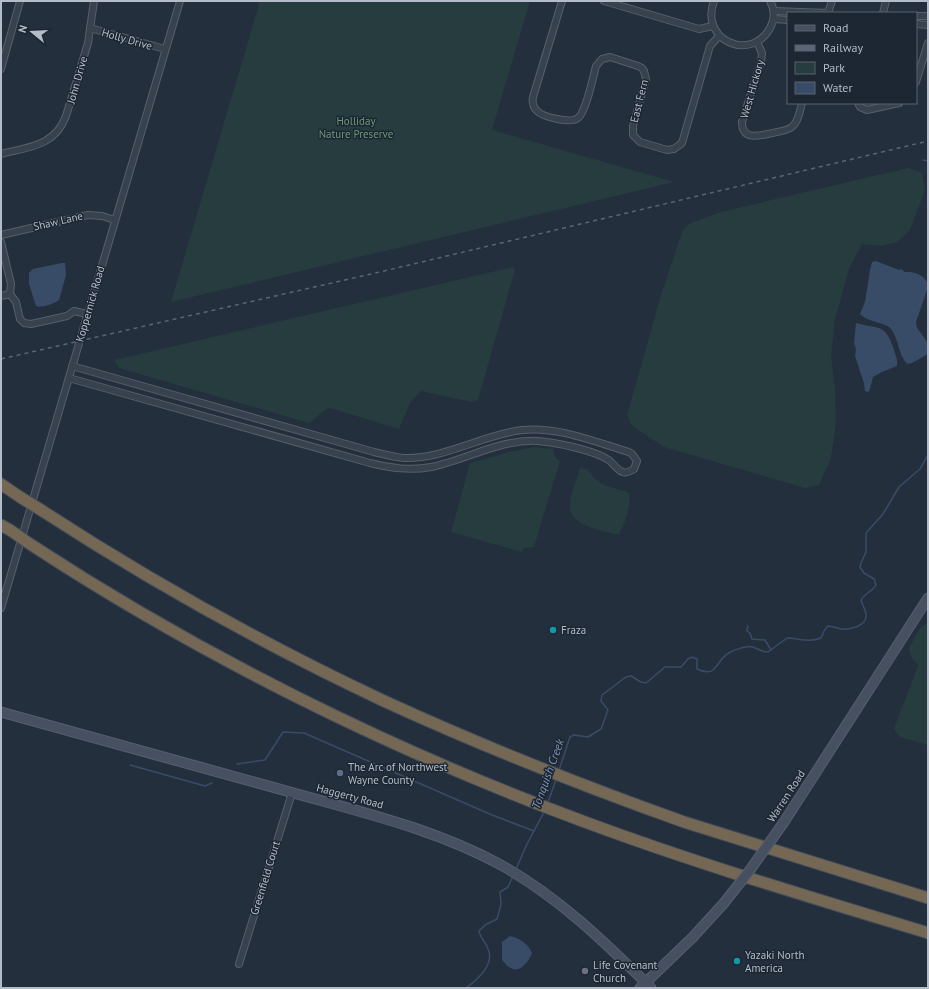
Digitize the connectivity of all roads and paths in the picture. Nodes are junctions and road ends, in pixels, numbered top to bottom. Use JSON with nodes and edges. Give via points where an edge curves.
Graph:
{"nodes":[{"id":1,"x":20,"y":1,"type":"edge"},
{"id":2,"x":94,"y":1,"type":"edge"},
{"id":3,"x":180,"y":1,"type":"edge"},
{"id":4,"x":562,"y":1,"type":"edge"},
{"id":5,"x":604,"y":1,"type":"edge"},
{"id":6,"x":714,"y":1,"type":"edge"},
{"id":7,"x":770,"y":1,"type":"edge"},
{"id":8,"x":832,"y":1,"type":"edge"},
{"id":9,"x":886,"y":1,"type":"edge"},
{"id":10,"x":774,"y":11,"type":"junction"},
{"id":11,"x":801,"y":12,"type":"edge"},
{"id":12,"x":828,"y":12,"type":"edge"},
{"id":13,"x":883,"y":12,"type":"edge"},
{"id":14,"x":917,"y":16,"type":"edge"},
{"id":15,"x":928,"y":16,"type":"edge"},
{"id":16,"x":774,"y":19,"type":"junction"},
{"id":17,"x":787,"y":20,"type":"edge"},
{"id":18,"x":917,"y":24,"type":"edge"},
{"id":19,"x":928,"y":25,"type":"edge"},
{"id":20,"x":713,"y":26,"type":"junction"},
{"id":21,"x":90,"y":28,"type":"junction"},
{"id":22,"x":719,"y":36,"type":"junction"},
{"id":23,"x":757,"y":42,"type":"junction"},
{"id":24,"x":928,"y":43,"type":"edge"},
{"id":25,"x":165,"y":49,"type":"junction"},
{"id":26,"x":1,"y":69,"type":"edge"},
{"id":27,"x":917,"y":79,"type":"edge"},
{"id":28,"x":802,"y":104,"type":"edge"},
{"id":29,"x":858,"y":104,"type":"edge"},
{"id":30,"x":894,"y":104,"type":"edge"},
{"id":31,"x":1,"y":154,"type":"edge"},
{"id":32,"x":115,"y":220,"type":"junction"},
{"id":33,"x":1,"y":235,"type":"edge"},
{"id":34,"x":1,"y":242,"type":"edge"},
{"id":35,"x":10,"y":294,"type":"junction"},
{"id":36,"x":1,"y":296,"type":"edge"},
{"id":37,"x":87,"y":314,"type":"junction"},
{"id":38,"x":72,"y":366,"type":"junction"},
{"id":39,"x":69,"y":378,"type":"junction"},
{"id":40,"x":137,"y":385,"type":"junction"},
{"id":41,"x":134,"y":396,"type":"junction"},
{"id":42,"x":200,"y":403,"type":"junction"},
{"id":43,"x":197,"y":414,"type":"junction"},
{"id":44,"x":269,"y":423,"type":"junction"},
{"id":45,"x":266,"y":434,"type":"junction"},
{"id":46,"x":603,"y":444,"type":"junction"},
{"id":47,"x":365,"y":450,"type":"junction"},
{"id":48,"x":441,"y":453,"type":"junction"},
{"id":49,"x":600,"y":455,"type":"junction"},
{"id":50,"x":362,"y":461,"type":"junction"},
{"id":51,"x":444,"y":463,"type":"junction"},
{"id":52,"x":1,"y":484,"type":"edge"},
{"id":53,"x":5,"y":528,"type":"edge"},
{"id":54,"x":928,"y":598,"type":"edge"},
{"id":55,"x":1,"y":608,"type":"edge"},
{"id":56,"x":1,"y":712,"type":"edge"},
{"id":57,"x":292,"y":793,"type":"junction"},
{"id":58,"x":928,"y":898,"type":"edge"},
{"id":59,"x":928,"y":934,"type":"edge"},
{"id":60,"x":239,"y":964,"type":"dead end"},
{"id":61,"x":646,"y":986,"type":"edge"}],
"edges":[{"from":1,"to":26,"type":"street"},
{"from":2,"to":21,"type":"street","name":"John Drive"},
{"from":3,"to":25,"type":"street","name":"Koppernick Road"},
{"from":4,"to":22,"type":"street","name":"East Fern","via":[[533,96],[535,108],[543,115],[567,121],[575,120],[581,114],[596,66],[600,61],[610,57],[638,66],[644,71],[646,79],[633,126],[633,135],[640,142],[667,150],[674,150],[682,143],[710,46]]},
{"from":5,"to":20,"type":"street","via":[[699,29]]},
{"from":6,"to":20,"type":"street"},
{"from":7,"to":10,"type":"street"},
{"from":8,"to":12,"type":"street"},
{"from":9,"to":13,"type":"street"},
{"from":10,"to":11,"type":"street"},
{"from":10,"to":16,"type":"street"},
{"from":14,"to":15,"type":"street"},
{"from":16,"to":17,"type":"street"},
{"from":16,"to":23,"type":"street","via":[[769,30]]},
{"from":18,"to":19,"type":"street"},
{"from":20,"to":22,"type":"street"},
{"from":21,"to":25,"type":"street","name":"Holly Drive"},
{"from":21,"to":31,"type":"street","name":"John Drive","via":[[88,43],[64,122],[54,136],[46,141]]},
{"from":22,"to":23,"type":"street","via":[[739,45]]},
{"from":23,"to":28,"type":"street","name":"West Hickory","via":[[762,53],[761,62],[742,122],[746,134],[754,137],[788,130],[796,122]]},
{"from":24,"to":27,"type":"street"},
{"from":25,"to":32,"type":"street","name":"Koppernick Road"},
{"from":29,"to":30,"type":"street","via":[[867,110]]},
{"from":32,"to":33,"type":"street","name":"Shaw Lane","via":[[88,214]]},
{"from":32,"to":37,"type":"street","name":"Koppernick Road"},
{"from":34,"to":35,"type":"street","via":[[11,284]]},
{"from":35,"to":36,"type":"street"},
{"from":35,"to":37,"type":"street","via":[[24,323],[67,316],[74,311]]},
{"from":37,"to":38,"type":"street","name":"Koppernick Road"},
{"from":38,"to":39,"type":"street","name":"Koppernick Road"},
{"from":38,"to":40,"type":"street"},
{"from":39,"to":41,"type":"street"},
{"from":39,"to":55,"type":"street","name":"Koppernick Road"},
{"from":40,"to":41,"type":"street"},
{"from":40,"to":42,"type":"street"},
{"from":41,"to":43,"type":"street"},
{"from":42,"to":43,"type":"street"},
{"from":42,"to":44,"type":"street"},
{"from":43,"to":45,"type":"street"},
{"from":44,"to":45,"type":"street"},
{"from":44,"to":47,"type":"street"},
{"from":45,"to":50,"type":"street"},
{"from":46,"to":48,"type":"street","via":[[557,432],[530,430],[503,433]]},
{"from":46,"to":49,"type":"street"},
{"from":46,"to":49,"type":"street","via":[[632,454],[637,461],[634,469],[623,473],[611,461]]},
{"from":47,"to":48,"type":"street","via":[[403,458]]},
{"from":47,"to":50,"type":"street"},
{"from":48,"to":51,"type":"street"},
{"from":49,"to":51,"type":"street","via":[[555,443],[535,441],[505,444]]},
{"from":50,"to":51,"type":"street","via":[[409,469]]},
{"from":52,"to":58,"type":"highway","bridge":true,"via":[[122,561],[198,605],[300,660],[384,701],[513,757],[684,822]]},
{"from":53,"to":59,"type":"highway","bridge":true,"via":[[159,622],[263,678],[423,755],[546,807],[643,843]]},
{"from":54,"to":61,"type":"main road","name":"Warren Road","bridge":true,"via":[[784,822],[750,870],[724,903]]},
{"from":56,"to":57,"type":"main road","name":"Haggerty Road"},
{"from":57,"to":60,"type":"street","name":"Greenfield Court"},
{"from":57,"to":61,"type":"main road","name":"Haggerty Road","via":[[412,827],[486,857],[515,873],[576,918]]}]}
